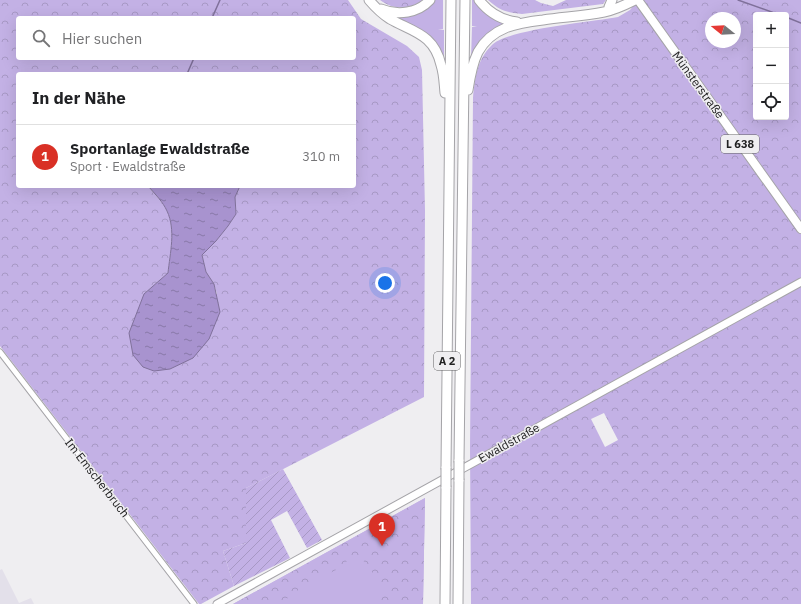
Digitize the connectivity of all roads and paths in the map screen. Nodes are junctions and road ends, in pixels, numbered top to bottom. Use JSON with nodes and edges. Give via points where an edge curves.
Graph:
{"nodes":[{"id":1,"x":430,"y":0,"type":"edge"},
{"id":2,"x":451,"y":0,"type":"edge"},
{"id":3,"x":465,"y":0,"type":"edge"},
{"id":4,"x":480,"y":0,"type":"edge"},
{"id":5,"x":621,"y":0,"type":"edge"},
{"id":6,"x":636,"y":0,"type":"edge"},
{"id":7,"x":372,"y":3,"type":"edge"},
{"id":8,"x":610,"y":3,"type":"edge"},
{"id":9,"x":587,"y":14,"type":"junction"},
{"id":10,"x":524,"y":22,"type":"junction"},
{"id":11,"x":463,"y":117,"type":"junction"},
{"id":12,"x":449,"y":136,"type":"junction"},
{"id":13,"x":801,"y":229,"type":"edge"},
{"id":14,"x":801,"y":282,"type":"edge"},
{"id":15,"x":0,"y":352,"type":"edge"},
{"id":16,"x":194,"y":604,"type":"edge"},
{"id":17,"x":217,"y":604,"type":"edge"},
{"id":18,"x":445,"y":604,"type":"edge"},
{"id":19,"x":458,"y":604,"type":"edge"}],
"edges":[{"from":1,"to":7,"type":"highway","via":[[420,8],[402,13],[392,13]]},
{"from":2,"to":12,"type":"highway","number":"A 2"},
{"from":3,"to":11,"type":"highway","number":"A 2"},
{"from":4,"to":10,"type":"highway","via":[[498,17]]},
{"from":5,"to":8,"type":"highway"},
{"from":6,"to":9,"type":"highway","via":[[609,11]]},
{"from":6,"to":13,"type":"main road","name":"Münsterstraße","number":"L 638"},
{"from":7,"to":12,"type":"highway","via":[[390,18],[418,32],[435,49],[442,65]]},
{"from":8,"to":9,"type":"highway"},
{"from":9,"to":10,"type":"highway"},
{"from":10,"to":11,"type":"highway","via":[[498,31],[478,51],[472,68]]},
{"from":11,"to":19,"type":"highway","number":"A 2","bridge":true},
{"from":12,"to":18,"type":"highway","number":"A 2","bridge":true},
{"from":14,"to":17,"type":"main road","name":"Ewaldstraße"},
{"from":15,"to":16,"type":"street","name":"Im Emscherbruch"}]}
